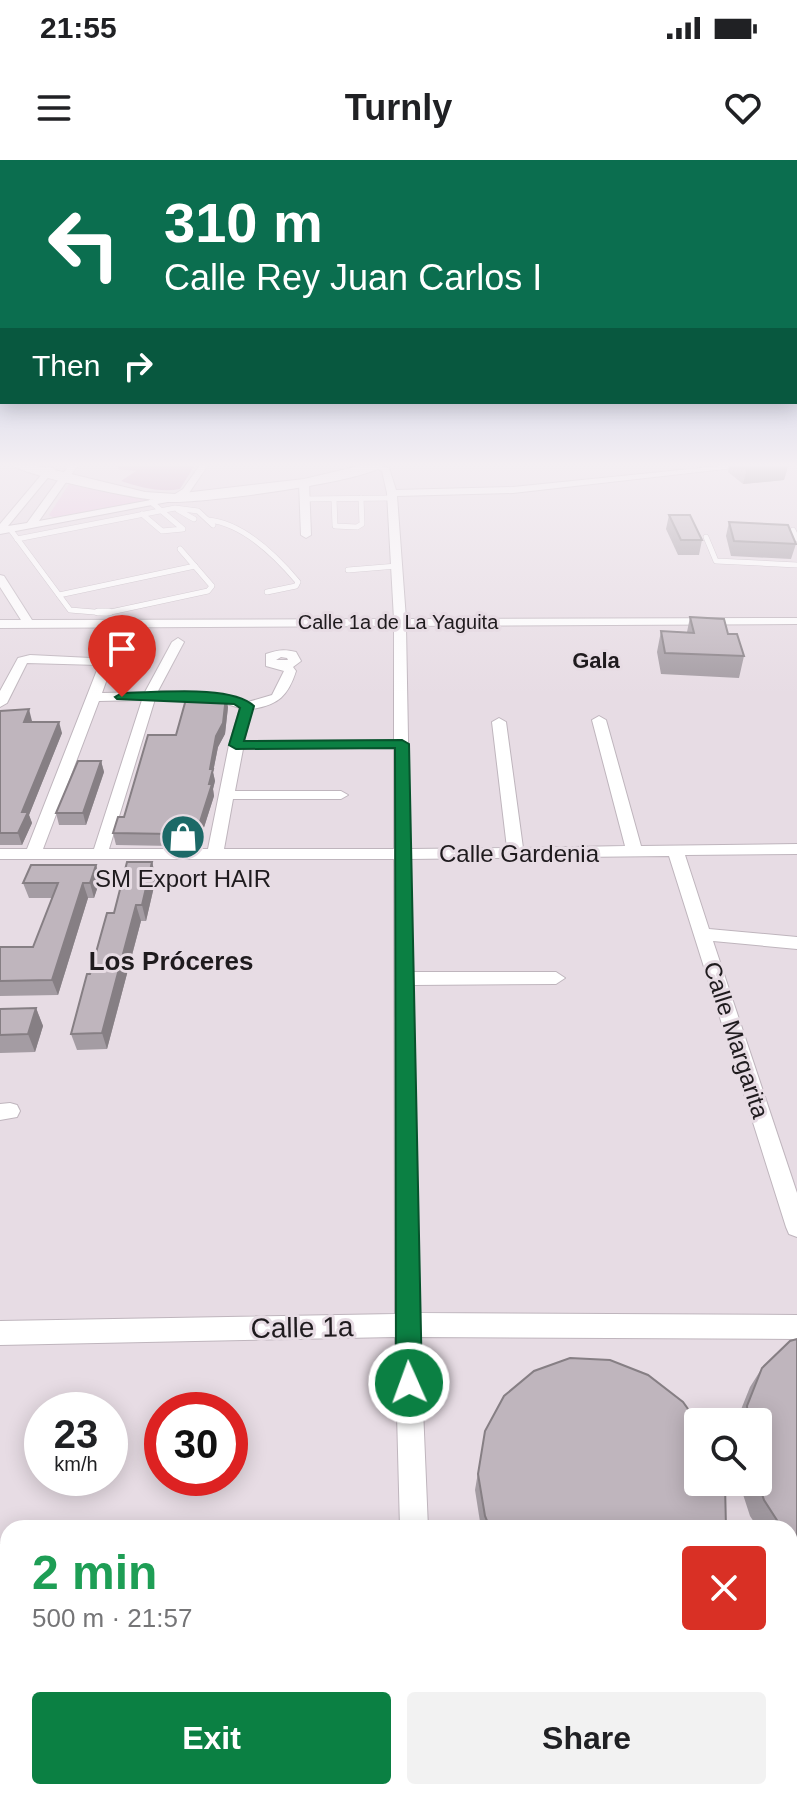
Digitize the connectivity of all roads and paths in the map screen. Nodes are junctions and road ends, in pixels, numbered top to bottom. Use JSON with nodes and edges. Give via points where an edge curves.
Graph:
{"nodes":[{"id":1,"x":19,"y":542,"type":"edge"},
{"id":2,"x":252,"y":542,"type":"edge"},
{"id":3,"x":395,"y":542,"type":"edge"},
{"id":4,"x":708,"y":542,"type":"edge"},
{"id":5,"x":180,"y":549,"type":"dead end"},
{"id":6,"x":797,"y":565,"type":"edge"},
{"id":7,"x":195,"y":566,"type":"junction"},
{"id":8,"x":397,"y":566,"type":"junction"},
{"id":9,"x":348,"y":570,"type":"dead end"},
{"id":10,"x":0,"y":578,"type":"edge"},
{"id":11,"x":267,"y":592,"type":"dead end"},
{"id":12,"x":59,"y":595,"type":"junction"},
{"id":13,"x":797,"y":621,"type":"edge"},
{"id":14,"x":400,"y":622,"type":"junction"},
{"id":15,"x":28,"y":623,"type":"junction"},
{"id":16,"x":0,"y":624,"type":"edge"},
{"id":17,"x":178,"y":642,"type":"dead end"},
{"id":18,"x":286,"y":666,"type":"dead end"},
{"id":19,"x":95,"y":697,"type":"junction"},
{"id":20,"x":149,"y":697,"type":"junction"},
{"id":21,"x":0,"y":703,"type":"edge"},
{"id":22,"x":247,"y":706,"type":"junction"},
{"id":23,"x":599,"y":720,"type":"dead end"},
{"id":24,"x":499,"y":722,"type":"dead end"},
{"id":25,"x":402,"y":744,"type":"junction"},
{"id":26,"x":236,"y":745,"type":"junction"},
{"id":27,"x":227,"y":795,"type":"junction"},
{"id":28,"x":341,"y":795,"type":"dead end"},
{"id":29,"x":797,"y":849,"type":"edge"},
{"id":30,"x":676,"y":852,"type":"junction"},
{"id":31,"x":635,"y":853,"type":"junction"},
{"id":32,"x":0,"y":854,"type":"edge"},
{"id":33,"x":33,"y":854,"type":"junction"},
{"id":34,"x":100,"y":854,"type":"junction"},
{"id":35,"x":215,"y":854,"type":"junction"},
{"id":36,"x":401,"y":854,"type":"junction"},
{"id":37,"x":516,"y":854,"type":"junction"},
{"id":38,"x":701,"y":934,"type":"junction"},
{"id":39,"x":797,"y":943,"type":"edge"},
{"id":40,"x":556,"y":978,"type":"dead end"},
{"id":41,"x":402,"y":979,"type":"junction"},
{"id":42,"x":797,"y":1227,"type":"edge"},
{"id":43,"x":407,"y":1325,"type":"junction"},
{"id":44,"x":797,"y":1327,"type":"edge"},
{"id":45,"x":0,"y":1333,"type":"edge"},
{"id":46,"x":414,"y":1520,"type":"edge"}],
"edges":[{"from":1,"to":12,"type":"lane"},
{"from":2,"to":11,"type":"lane","via":[[298,582]]},
{"from":3,"to":8,"type":"street"},
{"from":4,"to":6,"type":"lane","via":[[716,561]]},
{"from":5,"to":7,"type":"lane"},
{"from":7,"to":12,"type":"lane"},
{"from":7,"to":12,"type":"lane","via":[[212,586],[208,591],[106,613],[70,610]]},
{"from":8,"to":9,"type":"lane"},
{"from":8,"to":14,"type":"street"},
{"from":10,"to":15,"type":"street"},
{"from":13,"to":14,"type":"street","name":"Calle 1a de La Yaguita"},
{"from":14,"to":15,"type":"street","name":"Calle 1a de La Yaguita"},
{"from":14,"to":25,"type":"street"},
{"from":15,"to":16,"type":"street","name":"Calle 1a de La Yaguita"},
{"from":17,"to":20,"type":"street"},
{"from":18,"to":22,"type":"street","via":[[290,671],[283,694]]},
{"from":19,"to":20,"type":"street"},
{"from":19,"to":21,"type":"street","via":[[104,660],[22,661]]},
{"from":19,"to":33,"type":"street"},
{"from":20,"to":22,"type":"street","via":[[216,697]]},
{"from":20,"to":34,"type":"street"},
{"from":22,"to":26,"type":"street"},
{"from":23,"to":31,"type":"street"},
{"from":24,"to":37,"type":"street"},
{"from":25,"to":26,"type":"street"},
{"from":25,"to":36,"type":"street"},
{"from":26,"to":27,"type":"street"},
{"from":27,"to":28,"type":"street"},
{"from":27,"to":35,"type":"street"},
{"from":29,"to":30,"type":"street","name":"Calle Gardenia"},
{"from":30,"to":31,"type":"street","name":"Calle Gardenia"},
{"from":30,"to":38,"type":"street","name":"Calle Margarita"},
{"from":31,"to":37,"type":"street","name":"Calle Gardenia"},
{"from":32,"to":33,"type":"street","name":"Calle Gardenia"},
{"from":33,"to":34,"type":"street","name":"Calle Gardenia"},
{"from":34,"to":35,"type":"street","name":"Calle Gardenia"},
{"from":35,"to":36,"type":"street","name":"Calle Gardenia"},
{"from":36,"to":37,"type":"street","name":"Calle Gardenia"},
{"from":36,"to":41,"type":"street"},
{"from":38,"to":39,"type":"street"},
{"from":38,"to":42,"type":"street","name":"Calle Margarita"},
{"from":40,"to":41,"type":"street"},
{"from":41,"to":43,"type":"street"},
{"from":43,"to":44,"type":"street","name":"Calle 1a"},
{"from":43,"to":45,"type":"street","name":"Calle 1a"},
{"from":43,"to":46,"type":"street"}]}
